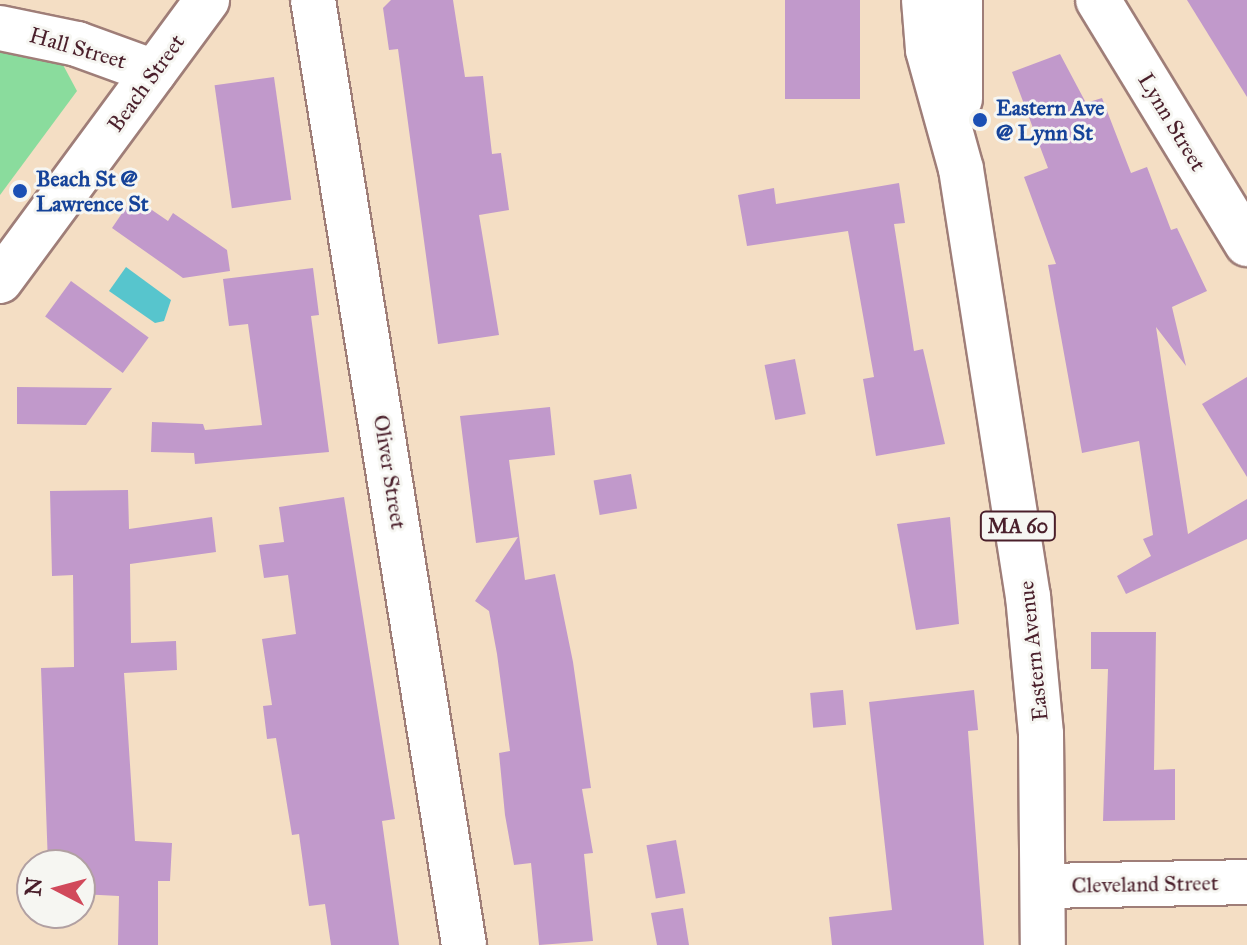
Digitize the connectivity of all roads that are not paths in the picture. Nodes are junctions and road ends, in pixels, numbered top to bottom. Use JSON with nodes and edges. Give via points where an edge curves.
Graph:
{"nodes":[{"id":1,"x":207,"y":0,"type":"edge"},
{"id":2,"x":313,"y":0,"type":"edge"},
{"id":3,"x":924,"y":0,"type":"edge"},
{"id":4,"x":960,"y":0,"type":"edge"},
{"id":5,"x":1098,"y":0,"type":"edge"},
{"id":6,"x":0,"y":28,"type":"edge"},
{"id":7,"x":154,"y":72,"type":"junction"},
{"id":8,"x":961,"y":169,"type":"junction"},
{"id":9,"x":1247,"y":244,"type":"edge"},
{"id":10,"x":0,"y":281,"type":"edge"},
{"id":11,"x":1247,"y":882,"type":"edge"},
{"id":12,"x":1044,"y":886,"type":"junction"},
{"id":13,"x":464,"y":945,"type":"edge"},
{"id":14,"x":1043,"y":945,"type":"edge"}],
"edges":[{"from":1,"to":7,"type":"main road","name":"Beach Street"},
{"from":2,"to":13,"type":"main road","name":"Oliver Street"},
{"from":3,"to":8,"type":"main road","name":"Eastern Avenue","number":"MA 60","via":[[928,50]]},
{"from":4,"to":8,"type":"main road","name":"Eastern Avenue","number":"MA 60"},
{"from":5,"to":9,"type":"main road","name":"Lynn Street"},
{"from":6,"to":7,"type":"main road","name":"Hall Street","via":[[77,44]]},
{"from":7,"to":10,"type":"main road","name":"Beach Street"},
{"from":8,"to":12,"type":"main road","name":"Eastern Avenue","number":"MA 60","via":[[1028,596],[1040,705]]},
{"from":11,"to":12,"type":"main road","name":"Cleveland Street"},
{"from":12,"to":14,"type":"main road","name":"Eastern Avenue","number":"MA 60"}]}
